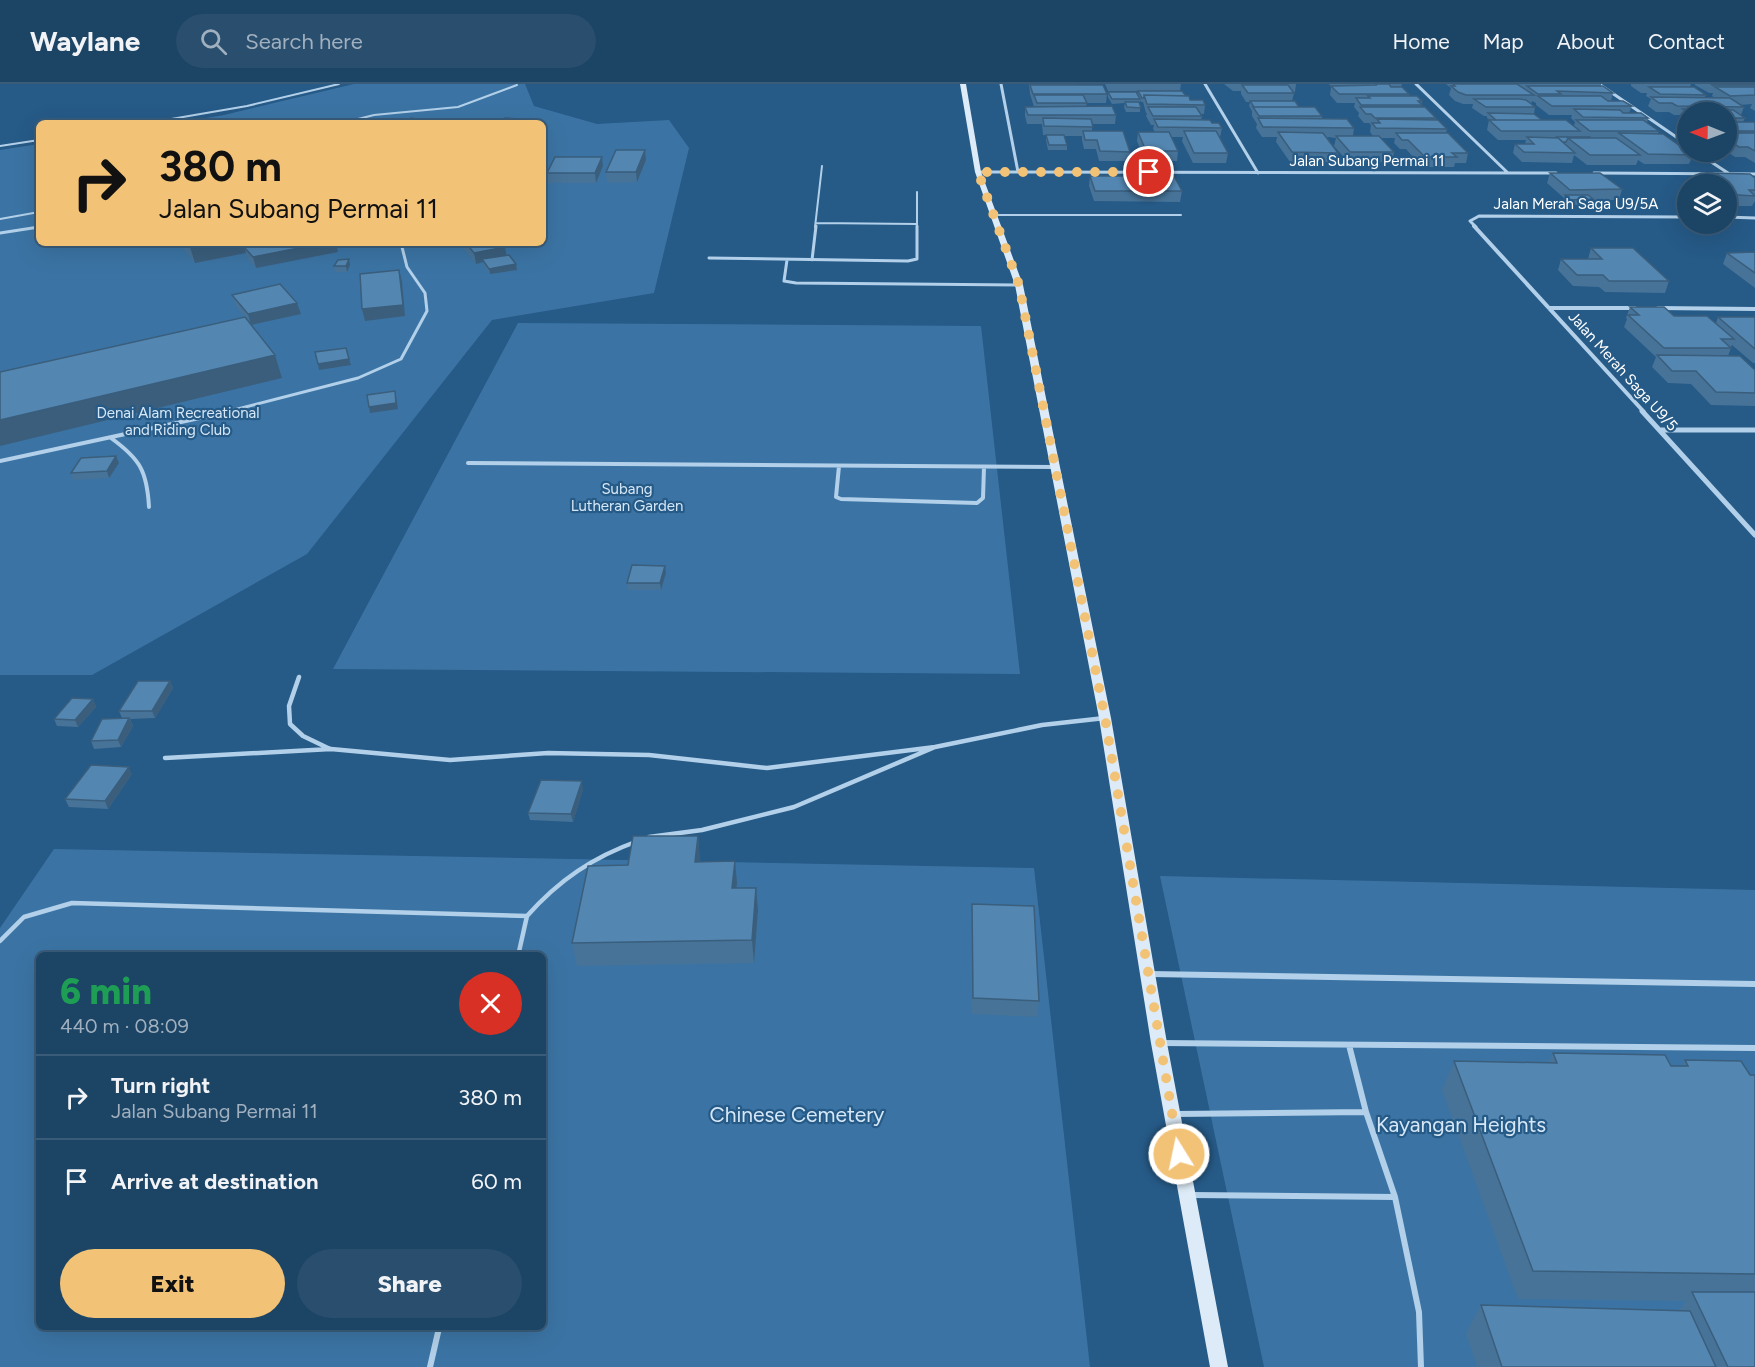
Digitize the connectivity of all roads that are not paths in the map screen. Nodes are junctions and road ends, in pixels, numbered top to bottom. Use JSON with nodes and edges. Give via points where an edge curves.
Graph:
{"nodes":[{"id":1,"x":339,"y":84,"type":"edge"},
{"id":2,"x":963,"y":84,"type":"edge"},
{"id":3,"x":1002,"y":84,"type":"edge"},
{"id":4,"x":1204,"y":84,"type":"edge"},
{"id":5,"x":1416,"y":84,"type":"edge"},
{"id":6,"x":1599,"y":84,"type":"edge"},
{"id":7,"x":517,"y":85,"type":"edge"},
{"id":8,"x":165,"y":120,"type":"edge"},
{"id":9,"x":354,"y":120,"type":"edge"},
{"id":10,"x":1677,"y":137,"type":"edge"},
{"id":11,"x":36,"y":140,"type":"edge"},
{"id":12,"x":0,"y":146,"type":"edge"},
{"id":13,"x":1711,"y":162,"type":"edge"},
{"id":14,"x":822,"y":166,"type":"dead end"},
{"id":15,"x":978,"y":172,"type":"junction"},
{"id":16,"x":1018,"y":172,"type":"junction"},
{"id":17,"x":1258,"y":172,"type":"junction"},
{"id":18,"x":1509,"y":173,"type":"junction"},
{"id":19,"x":1567,"y":173,"type":"edge"},
{"id":20,"x":1590,"y":173,"type":"edge"},
{"id":21,"x":1728,"y":174,"type":"joint"},
{"id":22,"x":1737,"y":174,"type":"edge"},
{"id":23,"x":1755,"y":174,"type":"edge"},
{"id":24,"x":917,"y":192,"type":"dead end"},
{"id":25,"x":36,"y":213,"type":"edge"},
{"id":26,"x":994,"y":215,"type":"junction"},
{"id":27,"x":1181,"y":215,"type":"dead end"},
{"id":28,"x":1677,"y":217,"type":"edge"},
{"id":29,"x":1737,"y":218,"type":"edge"},
{"id":30,"x":1755,"y":218,"type":"edge"},
{"id":31,"x":0,"y":219,"type":"edge"},
{"id":32,"x":816,"y":223,"type":"junction"},
{"id":33,"x":917,"y":224,"type":"junction"},
{"id":34,"x":1471,"y":225,"type":"joint"},
{"id":35,"x":36,"y":227,"type":"edge"},
{"id":36,"x":0,"y":233,"type":"edge"},
{"id":37,"x":402,"y":246,"type":"edge"},
{"id":38,"x":709,"y":258,"type":"dead end"},
{"id":39,"x":787,"y":260,"type":"junction"},
{"id":40,"x":812,"y":260,"type":"junction"},
{"id":41,"x":1019,"y":285,"type":"junction"},
{"id":42,"x":1549,"y":308,"type":"junction"},
{"id":43,"x":1641,"y":308,"type":"edge"},
{"id":44,"x":1652,"y":308,"type":"edge"},
{"id":45,"x":1755,"y":309,"type":"edge"},
{"id":46,"x":1660,"y":430,"type":"junction"},
{"id":47,"x":1755,"y":430,"type":"edge"},
{"id":48,"x":111,"y":438,"type":"junction"},
{"id":49,"x":0,"y":461,"type":"edge"},
{"id":50,"x":468,"y":463,"type":"dead end"},
{"id":51,"x":839,"y":466,"type":"junction"},
{"id":52,"x":984,"y":467,"type":"junction"},
{"id":53,"x":1054,"y":467,"type":"junction"},
{"id":54,"x":149,"y":507,"type":"dead end"},
{"id":55,"x":1755,"y":535,"type":"edge"},
{"id":56,"x":299,"y":677,"type":"dead end"},
{"id":57,"x":1105,"y":718,"type":"junction"},
{"id":58,"x":935,"y":747,"type":"junction"},
{"id":59,"x":331,"y":749,"type":"junction"},
{"id":60,"x":165,"y":758,"type":"dead end"},
{"id":61,"x":527,"y":916,"type":"junction"},
{"id":62,"x":0,"y":941,"type":"edge"},
{"id":63,"x":519,"y":952,"type":"edge"},
{"id":64,"x":1148,"y":974,"type":"junction"},
{"id":65,"x":1755,"y":984,"type":"edge"},
{"id":66,"x":1159,"y":1043,"type":"junction"},
{"id":67,"x":1349,"y":1045,"type":"junction"},
{"id":68,"x":1755,"y":1048,"type":"edge"},
{"id":69,"x":1366,"y":1112,"type":"junction"},
{"id":70,"x":1172,"y":1114,"type":"junction"},
{"id":71,"x":1187,"y":1195,"type":"junction"},
{"id":72,"x":1395,"y":1197,"type":"junction"},
{"id":73,"x":439,"y":1330,"type":"edge"},
{"id":74,"x":430,"y":1367,"type":"edge"},
{"id":75,"x":1219,"y":1367,"type":"edge"},
{"id":76,"x":1421,"y":1367,"type":"edge"}],
"edges":[{"from":1,"to":8,"type":"lane"},
{"from":2,"to":15,"type":"street"},
{"from":3,"to":16,"type":"street"},
{"from":4,"to":17,"type":"street"},
{"from":5,"to":18,"type":"street"},
{"from":6,"to":10,"type":"street"},
{"from":7,"to":9,"type":"lane","via":[[458,107]]},
{"from":11,"to":12,"type":"lane"},
{"from":13,"to":21,"type":"street"},
{"from":14,"to":32,"type":"lane"},
{"from":15,"to":16,"type":"street","name":"Jalan Subang Permai 11"},
{"from":15,"to":26,"type":"street"},
{"from":16,"to":17,"type":"street","name":"Jalan Subang Permai 11"},
{"from":17,"to":18,"type":"street","name":"Jalan Subang Permai 11"},
{"from":18,"to":19,"type":"street","name":"Jalan Subang Permai 11"},
{"from":20,"to":21,"type":"street"},
{"from":22,"to":23,"type":"street"},
{"from":24,"to":33,"type":"lane"},
{"from":25,"to":31,"type":"lane"},
{"from":26,"to":27,"type":"lane"},
{"from":26,"to":41,"type":"street"},
{"from":28,"to":34,"type":"street","name":"Jalan Merah Saga U9/5A","via":[[1479,216],[1472,218]]},
{"from":29,"to":30,"type":"street"},
{"from":32,"to":33,"type":"lane"},
{"from":32,"to":40,"type":"lane"},
{"from":33,"to":40,"type":"lane","via":[[917,259]]},
{"from":34,"to":42,"type":"street","name":"Jalan Merah Saga U9/5"},
{"from":35,"to":36,"type":"lane"},
{"from":37,"to":48,"type":"lane","via":[[407,267],[425,293],[428,311],[401,359],[358,378]]},
{"from":38,"to":39,"type":"lane"},
{"from":39,"to":40,"type":"lane"},
{"from":39,"to":41,"type":"lane","via":[[784,281],[796,283]]},
{"from":41,"to":53,"type":"street"},
{"from":42,"to":43,"type":"street"},
{"from":42,"to":46,"type":"street","name":"Jalan Merah Saga U9/5"},
{"from":44,"to":45,"type":"street"},
{"from":46,"to":47,"type":"street"},
{"from":46,"to":55,"type":"street","name":"Jalan Merah Saga U9/5"},
{"from":48,"to":49,"type":"lane"},
{"from":48,"to":54,"type":"lane","via":[[134,454],[144,472]]},
{"from":50,"to":51,"type":"lane"},
{"from":51,"to":52,"type":"lane"},
{"from":51,"to":52,"type":"lane","via":[[836,497],[841,499],[977,503],[983,498]]},
{"from":52,"to":53,"type":"lane"},
{"from":53,"to":57,"type":"street"},
{"from":56,"to":59,"type":"lane","via":[[288,702],[288,724],[297,735]]},
{"from":57,"to":58,"type":"lane","via":[[1042,725]]},
{"from":57,"to":64,"type":"street"},
{"from":58,"to":59,"type":"lane","via":[[767,768],[649,755],[548,753],[450,760]]},
{"from":58,"to":61,"type":"lane","via":[[794,807],[702,830],[651,836],[616,848],[578,867]]},
{"from":59,"to":60,"type":"lane"},
{"from":61,"to":62,"type":"lane","via":[[72,903],[24,917]]},
{"from":61,"to":63,"type":"lane"},
{"from":64,"to":65,"type":"lane"},
{"from":64,"to":66,"type":"street"},
{"from":66,"to":67,"type":"lane"},
{"from":66,"to":70,"type":"street"},
{"from":67,"to":68,"type":"lane"},
{"from":67,"to":69,"type":"lane"},
{"from":69,"to":70,"type":"lane"},
{"from":69,"to":72,"type":"lane"},
{"from":70,"to":71,"type":"street"},
{"from":71,"to":72,"type":"lane"},
{"from":71,"to":75,"type":"street"},
{"from":72,"to":76,"type":"lane","via":[[1419,1312]]},
{"from":73,"to":74,"type":"lane"}]}
